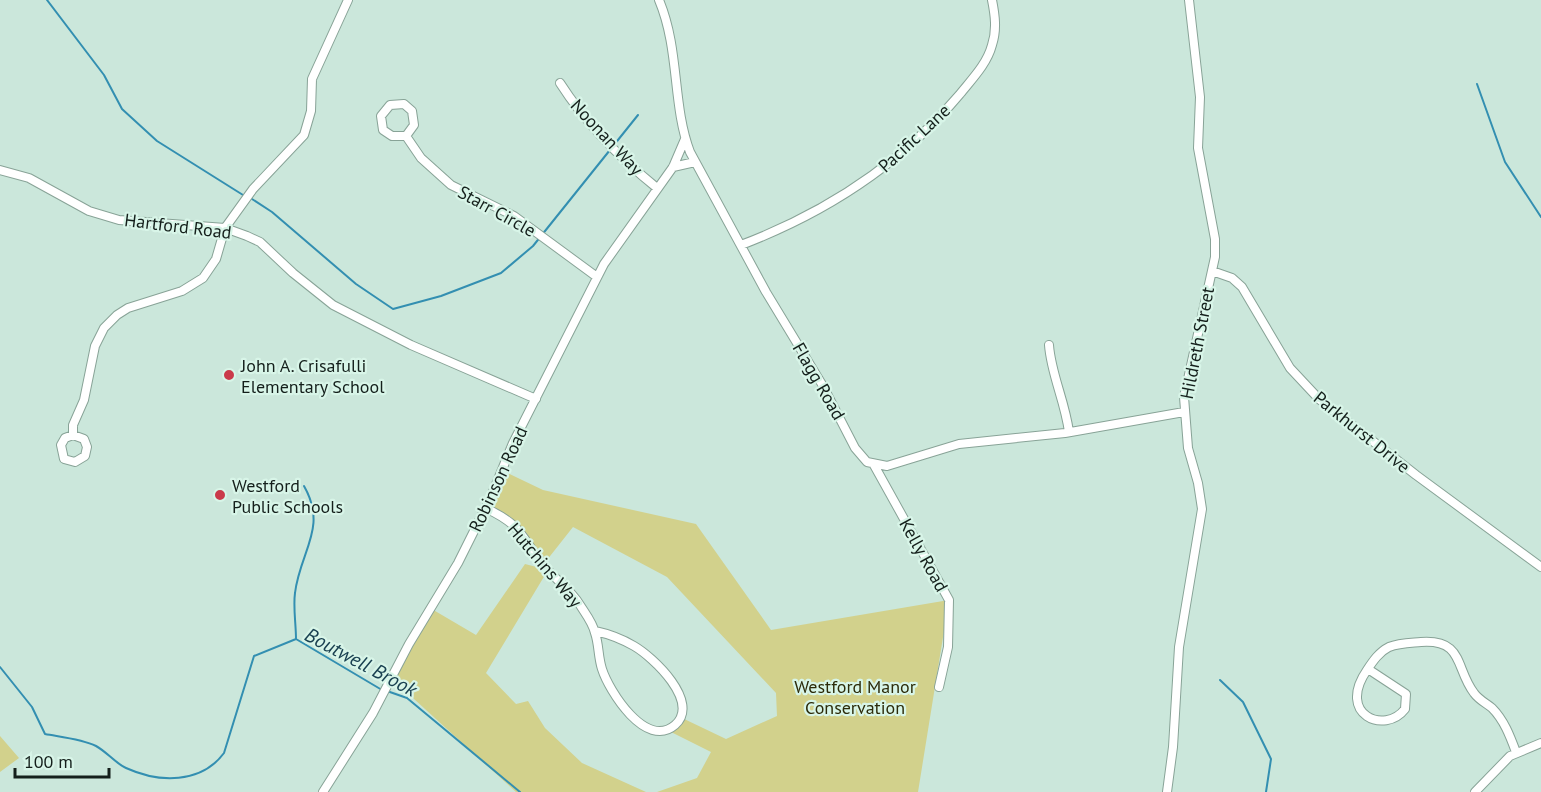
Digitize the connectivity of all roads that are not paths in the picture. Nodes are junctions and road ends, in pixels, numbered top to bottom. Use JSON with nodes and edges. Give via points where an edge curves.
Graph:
{"nodes":[{"id":1,"x":348,"y":0,"type":"edge"},
{"id":2,"x":659,"y":0,"type":"edge"},
{"id":3,"x":992,"y":0,"type":"edge"},
{"id":4,"x":1189,"y":0,"type":"edge"},
{"id":5,"x":560,"y":83,"type":"dead end"},
{"id":6,"x":405,"y":136,"type":"junction"},
{"id":7,"x":686,"y":139,"type":"junction"},
{"id":8,"x":695,"y":162,"type":"junction"},
{"id":9,"x":673,"y":167,"type":"junction"},
{"id":10,"x":0,"y":170,"type":"edge"},
{"id":11,"x":657,"y":188,"type":"junction"},
{"id":12,"x":225,"y":228,"type":"junction"},
{"id":13,"x":741,"y":245,"type":"junction"},
{"id":14,"x":1212,"y":271,"type":"junction"},
{"id":15,"x":597,"y":277,"type":"junction"},
{"id":16,"x":1049,"y":345,"type":"dead end"},
{"id":17,"x":536,"y":399,"type":"junction"},
{"id":18,"x":1184,"y":412,"type":"junction"},
{"id":19,"x":1069,"y":432,"type":"junction"},
{"id":20,"x":73,"y":435,"type":"dead end"},
{"id":21,"x":874,"y":465,"type":"junction"},
{"id":22,"x":485,"y":508,"type":"junction"},
{"id":23,"x":1541,"y":567,"type":"edge"},
{"id":24,"x":595,"y":631,"type":"junction"},
{"id":25,"x":1368,"y":669,"type":"junction"},
{"id":26,"x":939,"y":687,"type":"dead end"},
{"id":27,"x":1541,"y":743,"type":"edge"},
{"id":28,"x":1516,"y":752,"type":"junction"},
{"id":29,"x":323,"y":792,"type":"edge"},
{"id":30,"x":1167,"y":792,"type":"edge"},
{"id":31,"x":1476,"y":792,"type":"edge"}],
"edges":[{"from":1,"to":12,"type":"street","via":[[312,79],[311,111],[304,135],[253,189]]},
{"from":2,"to":7,"type":"street","name":"Flagg Road","via":[[670,29]]},
{"from":3,"to":13,"type":"street","name":"Pacific Lane","via":[[996,19],[993,45],[981,68],[936,122],[896,159],[858,185]]},
{"from":4,"to":14,"type":"street","name":"Hildreth Street","via":[[1200,97],[1198,148],[1215,239]]},
{"from":5,"to":11,"type":"street","name":"Noonan Way","via":[[613,146]]},
{"from":6,"to":6,"type":"street","name":"Starr Circle","via":[[414,125],[412,111],[404,104],[390,105],[382,112],[382,126],[392,136]]},
{"from":6,"to":15,"type":"street","name":"Starr Circle","via":[[421,158],[451,185],[514,216]]},
{"from":7,"to":8,"type":"street","name":"Flagg Road"},
{"from":7,"to":9,"type":"street","name":"Robinson Road"},
{"from":8,"to":9,"type":"street"},
{"from":8,"to":13,"type":"street","name":"Flagg Road"},
{"from":9,"to":11,"type":"street","name":"Robinson Road"},
{"from":10,"to":12,"type":"street","name":"Hartford Road","via":[[30,179],[89,211],[119,220]]},
{"from":11,"to":15,"type":"street","name":"Robinson Road"},
{"from":12,"to":17,"type":"street","name":"Hartford Road","via":[[260,242],[320,296],[350,314]]},
{"from":12,"to":20,"type":"street","via":[[216,259],[203,278],[182,291],[128,308],[104,328],[95,346]]},
{"from":13,"to":21,"type":"street","name":"Flagg Road","via":[[855,448]]},
{"from":14,"to":18,"type":"street","name":"Hildreth Street","via":[[1187,377]]},
{"from":14,"to":23,"type":"street","name":"Parkhurst Drive","via":[[1232,278],[1242,287],[1290,368],[1319,399]]},
{"from":15,"to":17,"type":"street","name":"Robinson Road"},
{"from":16,"to":19,"type":"street"},
{"from":17,"to":22,"type":"street","name":"Robinson Road"},
{"from":18,"to":19,"type":"street"},
{"from":18,"to":30,"type":"street","name":"Hildreth Street","via":[[1202,509],[1179,647]]},
{"from":19,"to":21,"type":"street","via":[[971,441],[887,466]]},
{"from":21,"to":26,"type":"street","name":"Kelly Road","via":[[949,600],[948,647]]},
{"from":22,"to":24,"type":"street","name":"Hutchins Way","via":[[507,519],[524,534],[543,565],[577,599]]},
{"from":22,"to":29,"type":"street","name":"Robinson Road","via":[[458,564]]},
{"from":24,"to":24,"type":"street","name":"Hutchins Way","via":[[633,645],[661,668],[683,704],[675,725],[653,730],[627,712],[603,670]]},
{"from":25,"to":25,"type":"street","via":[[1356,689],[1359,710],[1377,720],[1401,714],[1407,703],[1405,692]]},
{"from":25,"to":28,"type":"street","via":[[1380,653],[1392,646],[1430,642],[1445,645],[1455,654],[1474,693],[1499,717]]},
{"from":27,"to":28,"type":"street"},
{"from":28,"to":31,"type":"street"}]}
